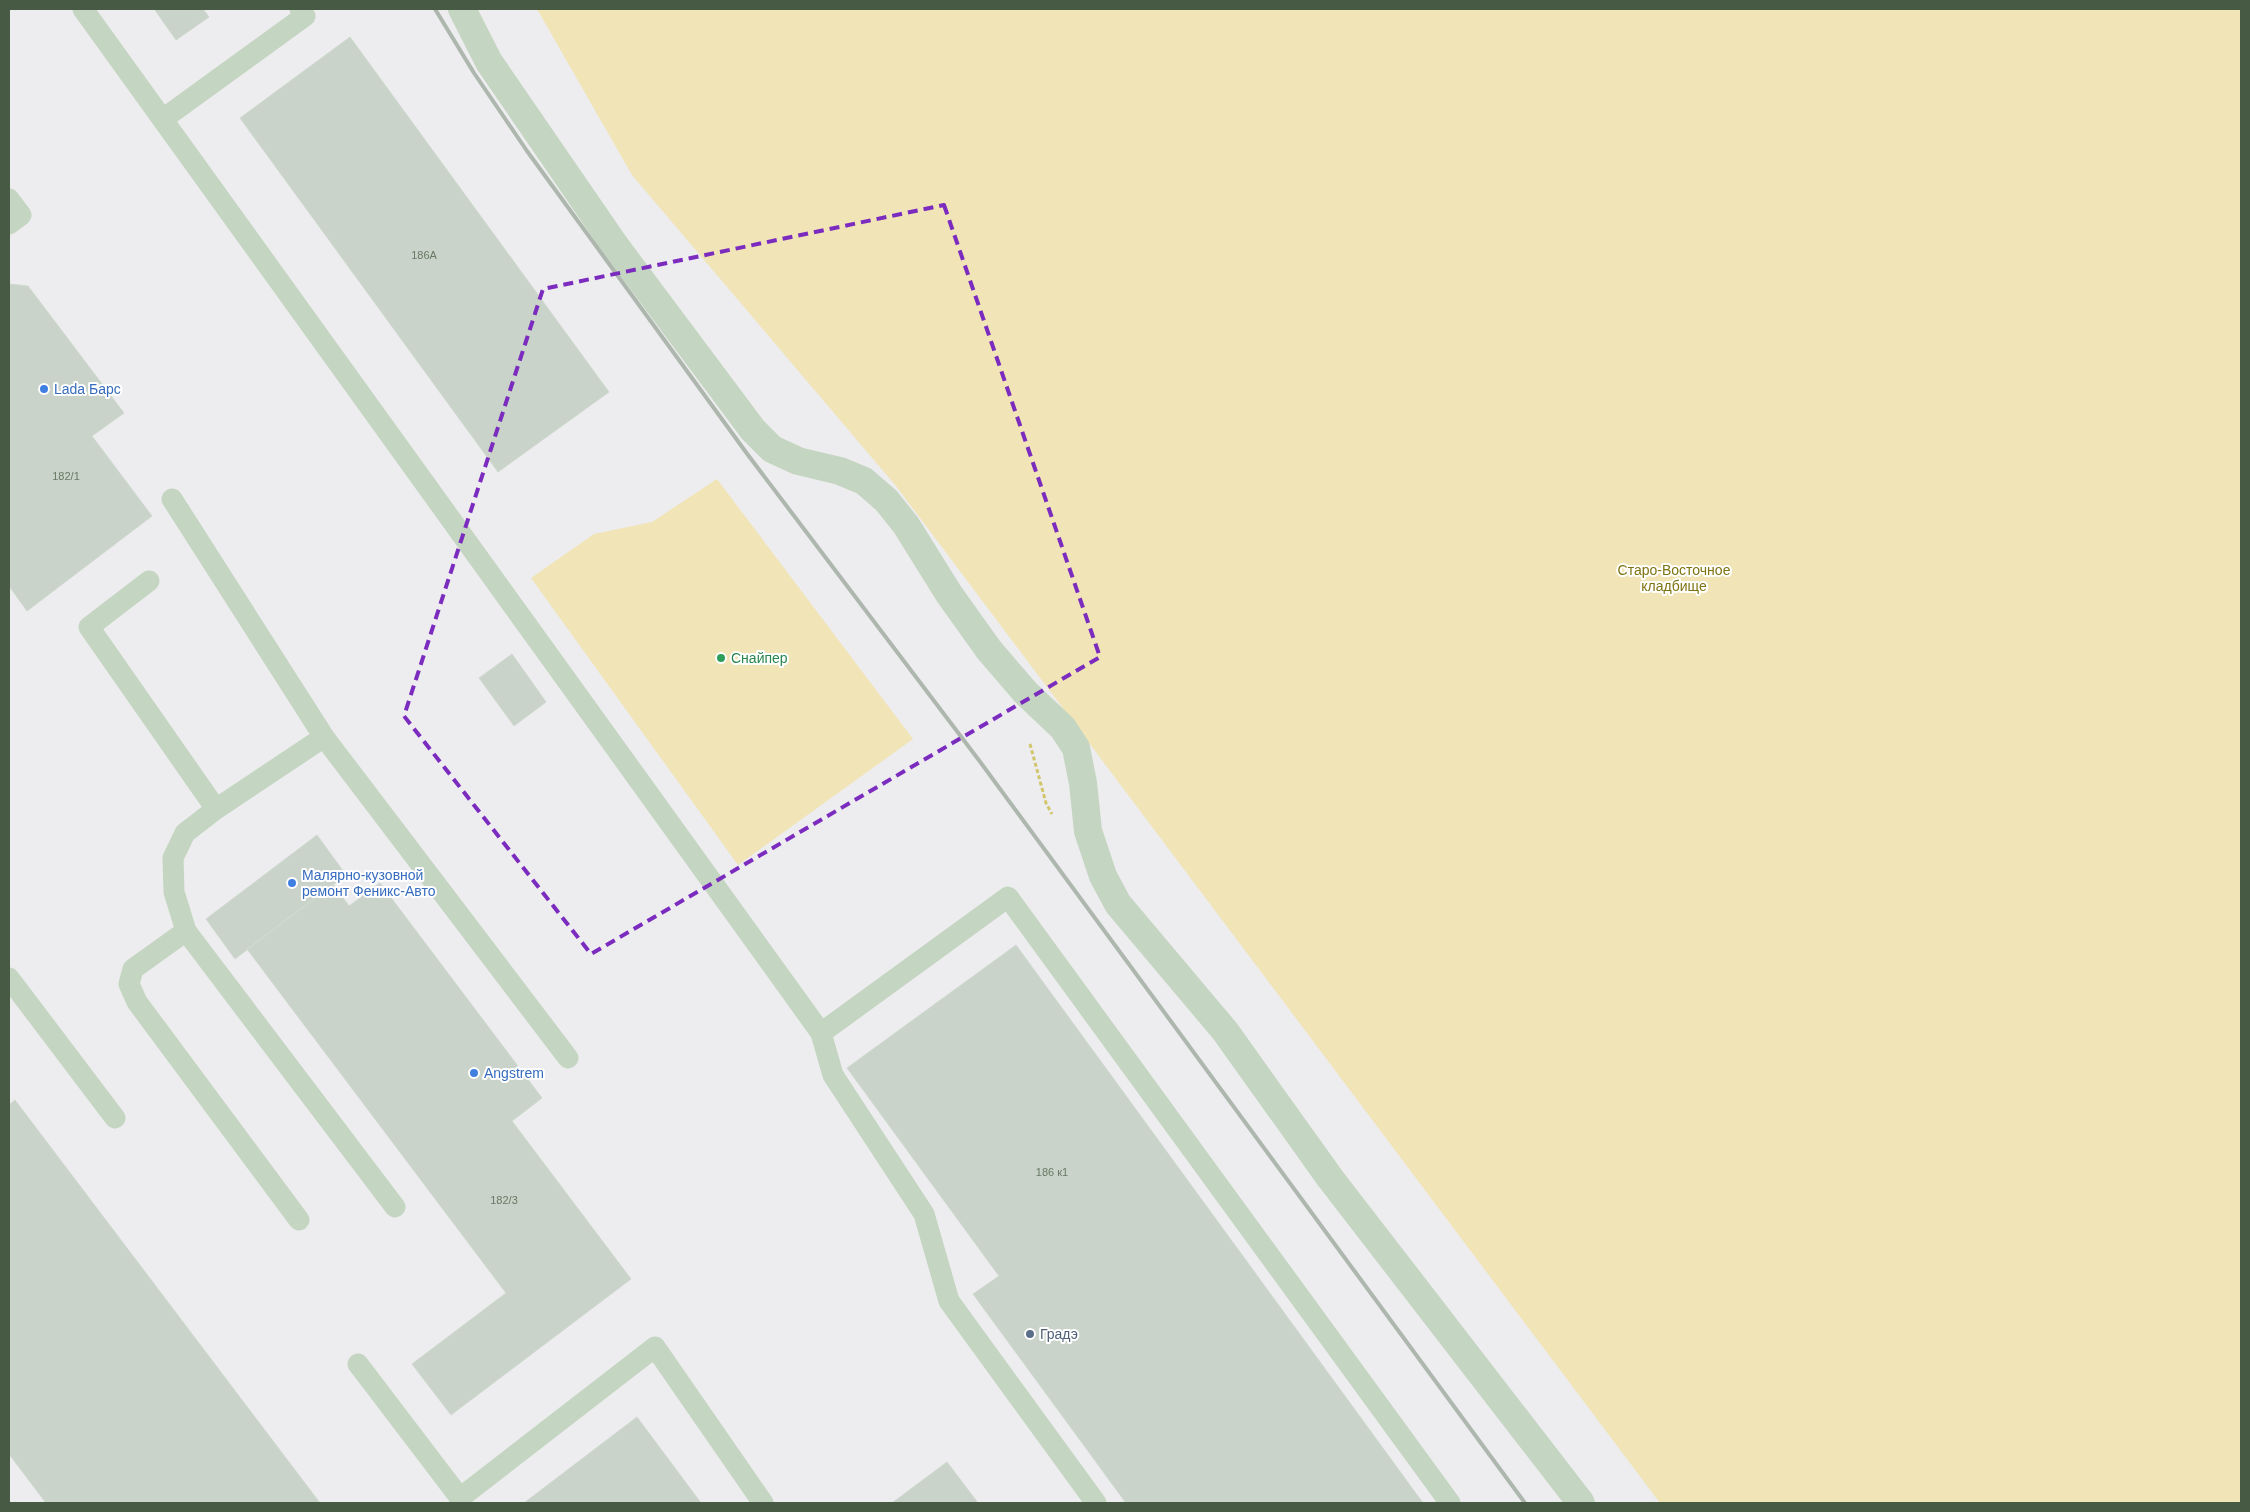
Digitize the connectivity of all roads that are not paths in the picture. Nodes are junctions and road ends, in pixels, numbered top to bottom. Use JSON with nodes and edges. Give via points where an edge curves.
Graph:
{"nodes":[{"id":1,"x":83,"y":9,"type":"edge"},
{"id":2,"x":300,"y":9,"type":"edge"},
{"id":3,"x":462,"y":9,"type":"edge"},
{"id":4,"x":163,"y":119,"type":"junction"},
{"id":5,"x":9,"y":199,"type":"edge"},
{"id":6,"x":9,"y":224,"type":"edge"},
{"id":7,"x":172,"y":499,"type":"dead end"},
{"id":8,"x":149,"y":581,"type":"dead end"},
{"id":9,"x":324,"y":738,"type":"junction"},
{"id":10,"x":216,"y":808,"type":"junction"},
{"id":11,"x":186,"y":931,"type":"junction"},
{"id":12,"x":9,"y":978,"type":"edge"},
{"id":13,"x":821,"y":1033,"type":"junction"},
{"id":14,"x":568,"y":1058,"type":"dead end"},
{"id":15,"x":115,"y":1118,"type":"dead end"},
{"id":16,"x":395,"y":1207,"type":"dead end"},
{"id":17,"x":298,"y":1220,"type":"dead end"},
{"id":18,"x":358,"y":1364,"type":"dead end"},
{"id":19,"x":763,"y":1503,"type":"edge"},
{"id":20,"x":1096,"y":1503,"type":"edge"},
{"id":21,"x":1450,"y":1503,"type":"edge"},
{"id":22,"x":1581,"y":1503,"type":"edge"}],
"edges":[{"from":1,"to":4,"type":"lane"},
{"from":2,"to":4,"type":"lane","via":[[305,16]]},
{"from":3,"to":22,"type":"street","via":[[489,62],[608,236],[754,430],[772,449],[798,461],[864,481],[886,500],[989,650],[1026,693],[1063,728],[1076,748],[1088,831],[1103,876],[1118,904],[1225,1031],[1330,1178]]},
{"from":4,"to":13,"type":"lane"},
{"from":5,"to":6,"type":"lane","via":[[21,215]]},
{"from":7,"to":9,"type":"lane"},
{"from":8,"to":10,"type":"lane","via":[[89,627]]},
{"from":9,"to":10,"type":"lane"},
{"from":9,"to":14,"type":"lane"},
{"from":10,"to":11,"type":"lane","via":[[185,833],[173,858],[174,892]]},
{"from":11,"to":16,"type":"lane"},
{"from":11,"to":17,"type":"lane","via":[[133,968],[129,984],[137,1002]]},
{"from":12,"to":15,"type":"lane"},
{"from":13,"to":20,"type":"lane","via":[[833,1075],[924,1214],[950,1301]]},
{"from":13,"to":21,"type":"lane","via":[[1008,897]]},
{"from":18,"to":19,"type":"lane","via":[[460,1498],[655,1347]]}]}
